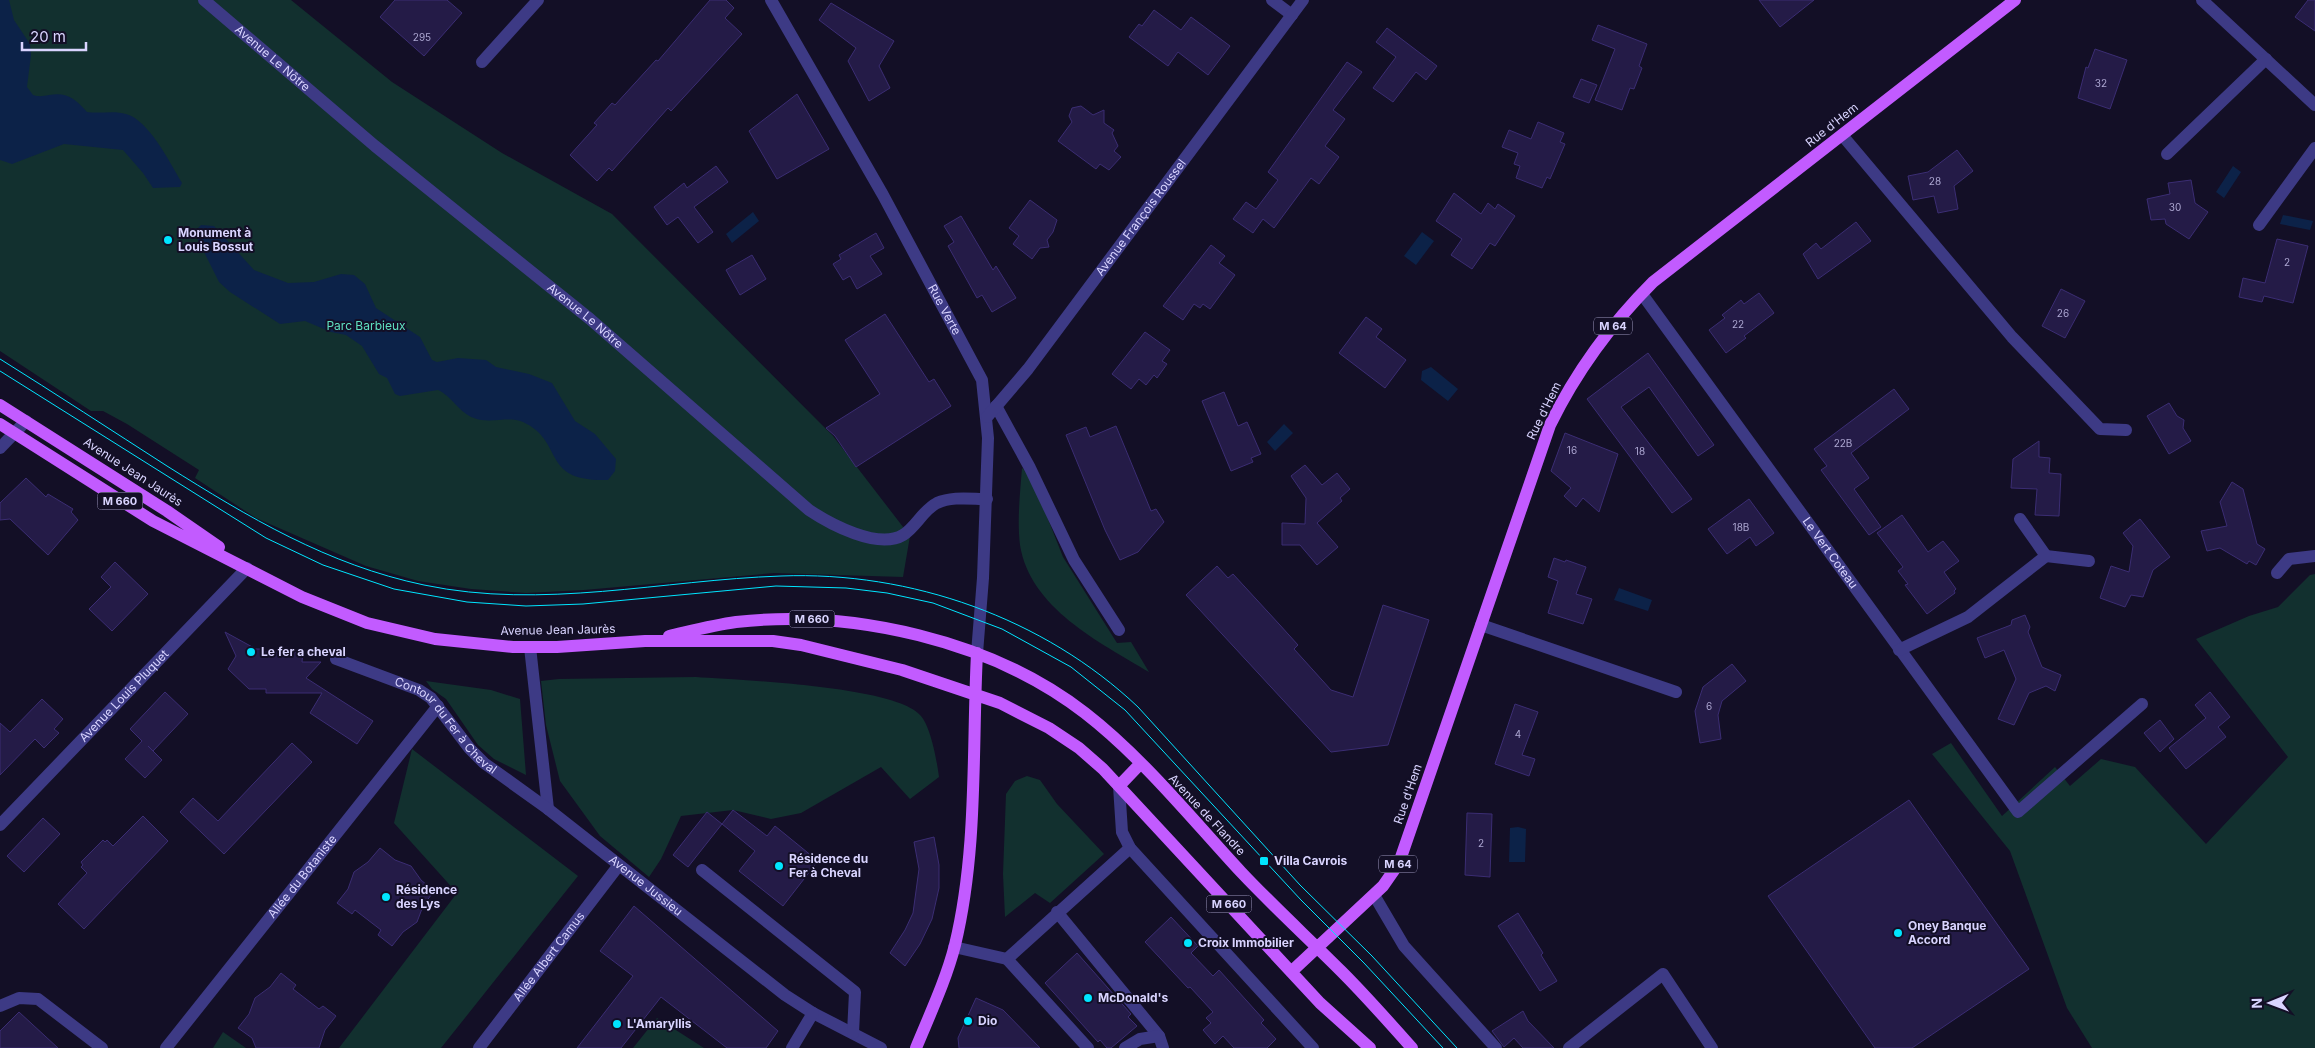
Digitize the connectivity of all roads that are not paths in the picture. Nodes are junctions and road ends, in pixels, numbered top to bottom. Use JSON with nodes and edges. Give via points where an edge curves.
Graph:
{"nodes":[{"id":1,"x":204,"y":0,"type":"edge"},
{"id":2,"x":538,"y":0,"type":"edge"},
{"id":3,"x":771,"y":0,"type":"edge"},
{"id":4,"x":1272,"y":0,"type":"edge"},
{"id":5,"x":1303,"y":0,"type":"edge"},
{"id":6,"x":2015,"y":0,"type":"edge"},
{"id":7,"x":2202,"y":0,"type":"edge"},
{"id":8,"x":1292,"y":15,"type":"junction"},
{"id":9,"x":2266,"y":59,"type":"junction"},
{"id":10,"x":482,"y":62,"type":"dead end"},
{"id":11,"x":2315,"y":105,"type":"edge"},
{"id":12,"x":1842,"y":135,"type":"junction"},
{"id":13,"x":2315,"y":148,"type":"edge"},
{"id":14,"x":2167,"y":154,"type":"dead end"},
{"id":15,"x":2259,"y":225,"type":"dead end"},
{"id":16,"x":1642,"y":294,"type":"junction"},
{"id":17,"x":0,"y":405,"type":"edge"},
{"id":18,"x":996,"y":406,"type":"junction"},
{"id":19,"x":987,"y":417,"type":"junction"},
{"id":20,"x":26,"y":421,"type":"junction"},
{"id":21,"x":0,"y":424,"type":"edge"},
{"id":22,"x":2126,"y":430,"type":"dead end"},
{"id":23,"x":14,"y":433,"type":"junction"},
{"id":24,"x":0,"y":448,"type":"edge"},
{"id":25,"x":987,"y":499,"type":"junction"},
{"id":26,"x":2020,"y":519,"type":"dead end"},
{"id":27,"x":2046,"y":556,"type":"junction"},
{"id":28,"x":2315,"y":556,"type":"edge"},
{"id":29,"x":2089,"y":561,"type":"dead end"},
{"id":30,"x":247,"y":568,"type":"junction"},
{"id":31,"x":2277,"y":573,"type":"dead end"},
{"id":32,"x":1481,"y":625,"type":"junction"},
{"id":33,"x":1119,"y":630,"type":"dead end"},
{"id":34,"x":645,"y":641,"type":"junction"},
{"id":35,"x":530,"y":647,"type":"junction"},
{"id":36,"x":1899,"y":650,"type":"junction"},
{"id":37,"x":977,"y":653,"type":"junction"},
{"id":38,"x":336,"y":659,"type":"dead end"},
{"id":39,"x":1676,"y":692,"type":"dead end"},
{"id":40,"x":975,"y":694,"type":"junction"},
{"id":41,"x":2142,"y":704,"type":"dead end"},
{"id":42,"x":438,"y":706,"type":"junction"},
{"id":43,"x":1140,"y":764,"type":"junction"},
{"id":44,"x":1119,"y":786,"type":"junction"},
{"id":45,"x":548,"y":809,"type":"junction"},
{"id":46,"x":0,"y":825,"type":"edge"},
{"id":47,"x":1130,"y":848,"type":"junction"},
{"id":48,"x":619,"y":865,"type":"junction"},
{"id":49,"x":702,"y":870,"type":"dead end"},
{"id":50,"x":1374,"y":895,"type":"junction"},
{"id":51,"x":1057,"y":912,"type":"junction"},
{"id":52,"x":954,"y":948,"type":"junction"},
{"id":53,"x":1317,"y":948,"type":"junction"},
{"id":54,"x":1007,"y":959,"type":"junction"},
{"id":55,"x":1291,"y":972,"type":"junction"},
{"id":56,"x":0,"y":1006,"type":"edge"},
{"id":57,"x":813,"y":1013,"type":"junction"},
{"id":58,"x":853,"y":1034,"type":"junction"},
{"id":59,"x":1161,"y":1042,"type":"edge"},
{"id":60,"x":921,"y":1046,"type":"edge"},
{"id":61,"x":102,"y":1048,"type":"edge"},
{"id":62,"x":166,"y":1048,"type":"edge"},
{"id":63,"x":479,"y":1048,"type":"edge"},
{"id":64,"x":792,"y":1048,"type":"edge"},
{"id":65,"x":881,"y":1048,"type":"edge"},
{"id":66,"x":1088,"y":1048,"type":"edge"},
{"id":67,"x":1125,"y":1048,"type":"edge"},
{"id":68,"x":1313,"y":1048,"type":"edge"},
{"id":69,"x":1370,"y":1048,"type":"edge"},
{"id":70,"x":1412,"y":1048,"type":"edge"},
{"id":71,"x":1496,"y":1048,"type":"edge"},
{"id":72,"x":1569,"y":1048,"type":"edge"},
{"id":73,"x":1712,"y":1048,"type":"edge"}],
"edges":[{"from":1,"to":25,"type":"street","name":"Avenue Le Nôtre","via":[[375,146],[590,319],[809,510],[860,534],[889,539],[904,534],[938,503],[954,499]]},
{"from":2,"to":10,"type":"street"},
{"from":3,"to":19,"type":"street","name":"Rue Verte","via":[[970,355],[982,380]]},
{"from":4,"to":8,"type":"street"},
{"from":5,"to":8,"type":"street","name":"Avenue François Roussel"},
{"from":6,"to":12,"type":"main road","name":"Rue d'Hem","number":"M 64"},
{"from":7,"to":9,"type":"street"},
{"from":8,"to":18,"type":"street","name":"Avenue François Roussel","via":[[1028,369]]},
{"from":9,"to":11,"type":"street"},
{"from":9,"to":14,"type":"street"},
{"from":12,"to":16,"type":"main road","name":"Rue d'Hem","number":"M 64","via":[[1653,282]]},
{"from":12,"to":22,"type":"street","via":[[2012,337],[2100,429]]},
{"from":13,"to":15,"type":"street"},
{"from":16,"to":32,"type":"main road","name":"Rue d'Hem","number":"M 64","via":[[1607,333],[1566,394],[1550,425]]},
{"from":16,"to":36,"type":"street","name":"Le Vert Coteau"},
{"from":17,"to":20,"type":"main road","name":"Avenue Jean Jaurès","number":"M 660"},
{"from":18,"to":19,"type":"street","name":"Avenue François Roussel"},
{"from":18,"to":33,"type":"street","via":[[1074,560]]},
{"from":19,"to":25,"type":"street","name":"Rue Verte"},
{"from":20,"to":23,"type":"street"},
{"from":20,"to":30,"type":"main road","name":"Avenue Jean Jaurès","number":"M 660","via":[[167,511]]},
{"from":21,"to":23,"type":"main road","name":"Avenue Jean Jaurès","number":"M 660"},
{"from":23,"to":24,"type":"street"},
{"from":23,"to":30,"type":"main road","name":"Avenue Jean Jaurès","number":"M 660","via":[[153,521]]},
{"from":25,"to":37,"type":"street","name":"Rue Verte"},
{"from":26,"to":27,"type":"street"},
{"from":27,"to":29,"type":"street"},
{"from":27,"to":36,"type":"street","via":[[1968,617]]},
{"from":28,"to":31,"type":"street","via":[[2289,559]]},
{"from":30,"to":35,"type":"main road","name":"Avenue Jean Jaurès","number":"M 660","via":[[323,606],[390,630],[460,642]]},
{"from":30,"to":46,"type":"street","name":"Avenue Louis Pluquet"},
{"from":32,"to":39,"type":"street"},
{"from":32,"to":50,"type":"main road","name":"Rue d'Hem","number":"M 64","via":[[1403,854],[1394,872]]},
{"from":34,"to":35,"type":"main road","name":"Avenue Jean Jaurès","number":"M 660"},
{"from":34,"to":37,"type":"main road","name":"Avenue Jean Jaurès","number":"M 660","via":[[734,622],[823,620],[847,621]]},
{"from":34,"to":40,"type":"main road","name":"Avenue Jean Jaurès","number":"M 660","via":[[765,641],[801,645],[902,670]]},
{"from":35,"to":45,"type":"street"},
{"from":36,"to":41,"type":"street","name":"Le Vert Coteau","via":[[2018,812]]},
{"from":37,"to":40,"type":"main road"},
{"from":37,"to":43,"type":"main road","name":"Avenue de Flandre","number":"M 660","via":[[1002,662],[1063,697],[1099,725]]},
{"from":38,"to":42,"type":"street","name":"Contour du Fer à Cheval","via":[[418,690]]},
{"from":40,"to":44,"type":"main road","number":"M 660","via":[[1019,711],[1049,728],[1086,754]]},
{"from":40,"to":52,"type":"main road","via":[[968,874]]},
{"from":42,"to":45,"type":"street","name":"Contour du Fer à Cheval","via":[[484,764]]},
{"from":42,"to":62,"type":"street","name":"Allée du Botaniste"},
{"from":43,"to":44,"type":"main road"},
{"from":43,"to":53,"type":"main road","name":"Avenue de Flandre","number":"M 660","via":[[1272,905]]},
{"from":44,"to":47,"type":"street","via":[[1122,832]]},
{"from":44,"to":55,"type":"main road","number":"M 660"},
{"from":45,"to":48,"type":"street","name":"Avenue Jussieu"},
{"from":47,"to":51,"type":"street"},
{"from":47,"to":68,"type":"street"},
{"from":48,"to":57,"type":"street","name":"Avenue Jussieu","via":[[766,981]]},
{"from":48,"to":63,"type":"street","name":"Allée Albert Camus"},
{"from":49,"to":58,"type":"street","via":[[855,992]]},
{"from":50,"to":53,"type":"main road","name":"Rue d'Hem","number":"M 64"},
{"from":50,"to":71,"type":"street","via":[[1404,946]]},
{"from":51,"to":54,"type":"street"},
{"from":51,"to":59,"type":"street"},
{"from":52,"to":54,"type":"street"},
{"from":52,"to":60,"type":"main road"},
{"from":53,"to":55,"type":"main road","name":"Rue d'Hem","number":"M 64"},
{"from":53,"to":70,"type":"main road","name":"Avenue de Flandre","number":"M 660"},
{"from":54,"to":66,"type":"street"},
{"from":55,"to":69,"type":"main road","number":"M 660","via":[[1330,1014]]},
{"from":56,"to":61,"type":"street","via":[[19,998],[38,999]]},
{"from":57,"to":58,"type":"street","name":"Avenue Jussieu"},
{"from":57,"to":64,"type":"street"},
{"from":58,"to":65,"type":"street","name":"Avenue Jussieu"},
{"from":59,"to":67,"type":"street","via":[[1140,1038]]},
{"from":72,"to":73,"type":"street","via":[[1663,974]]}]}
